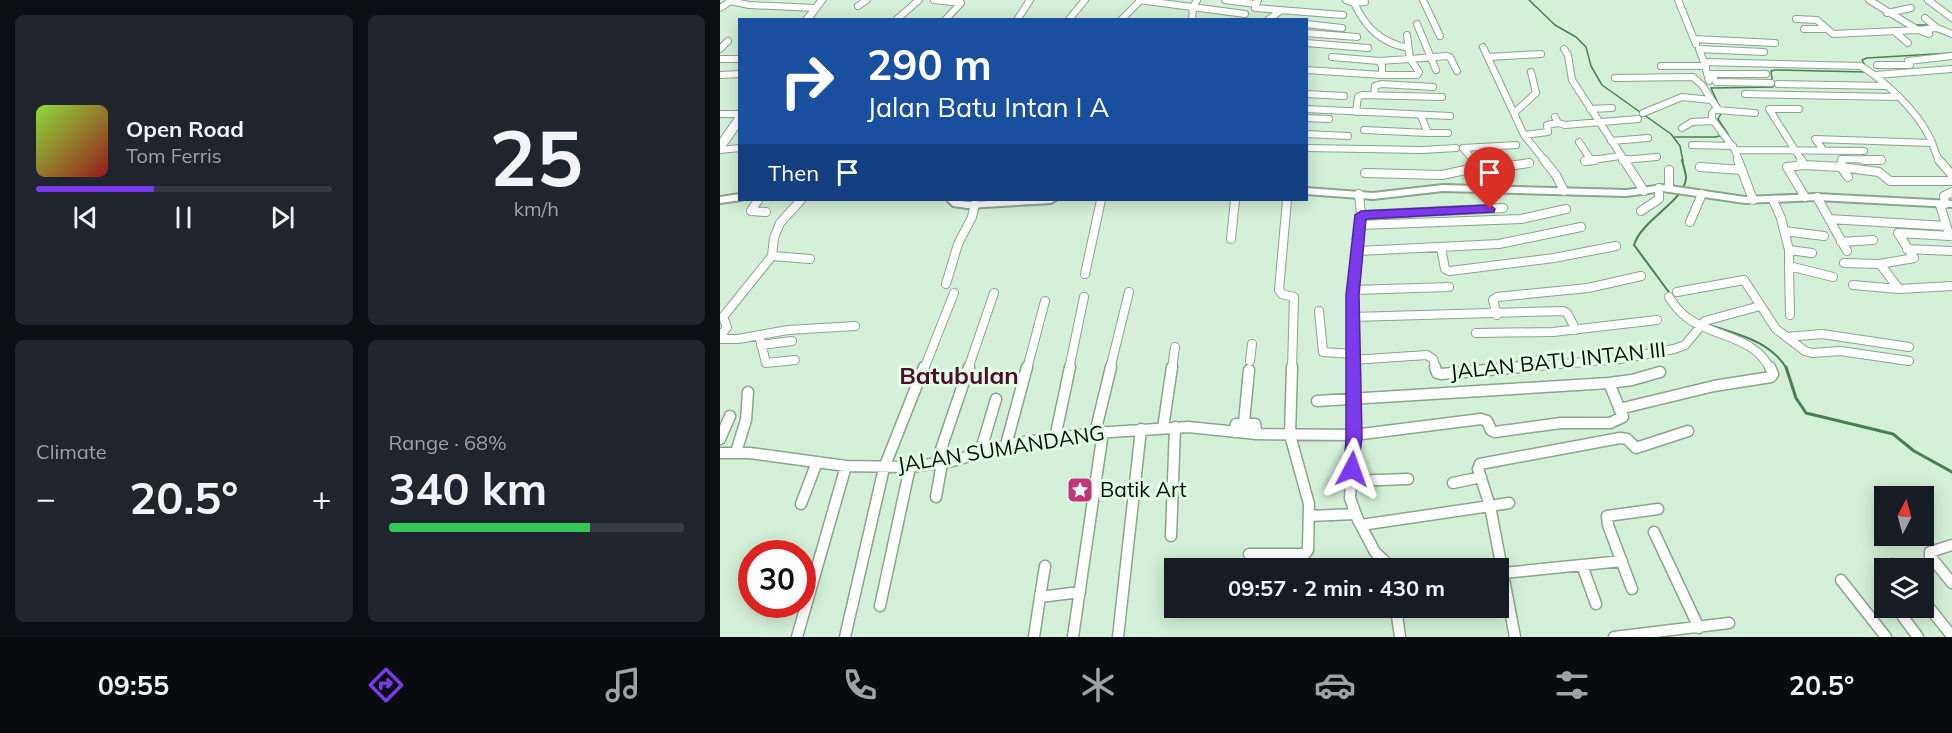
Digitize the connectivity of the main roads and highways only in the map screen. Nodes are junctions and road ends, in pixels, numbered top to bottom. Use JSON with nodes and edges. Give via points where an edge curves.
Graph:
{"nodes":[{"id":1,"x":818,"y":4,"type":"edge"},
{"id":2,"x":808,"y":18,"type":"edge"},
{"id":3,"x":738,"y":119,"type":"edge"},
{"id":4,"x":720,"y":149,"type":"edge"}],
"edges":[{"from":1,"to":2,"type":"highway"},
{"from":3,"to":4,"type":"highway"}]}
